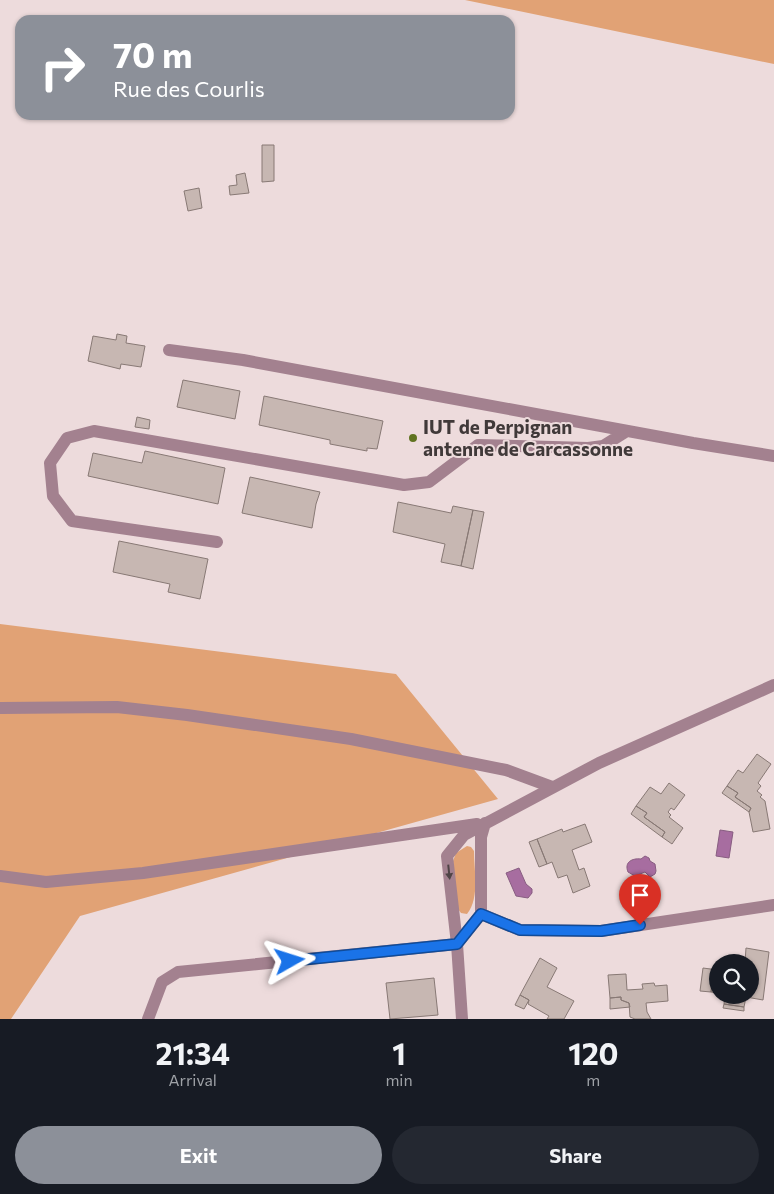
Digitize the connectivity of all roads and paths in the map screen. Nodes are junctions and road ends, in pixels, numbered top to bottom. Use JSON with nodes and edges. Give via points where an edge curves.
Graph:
{"nodes":[{"id":1,"x":169,"y":350,"type":"dead end"},
{"id":2,"x":627,"y":431,"type":"junction"},
{"id":3,"x":774,"y":456,"type":"edge"},
{"id":4,"x":217,"y":542,"type":"dead end"},
{"id":5,"x":774,"y":685,"type":"edge"},
{"id":6,"x":0,"y":708,"type":"edge"},
{"id":7,"x":552,"y":787,"type":"junction"},
{"id":8,"x":485,"y":823,"type":"junction"},
{"id":9,"x":0,"y":876,"type":"edge"},
{"id":10,"x":774,"y":905,"type":"edge"},
{"id":11,"x":481,"y":914,"type":"junction"},
{"id":12,"x":457,"y":944,"type":"junction"},
{"id":13,"x":148,"y":1019,"type":"edge"},
{"id":14,"x":462,"y":1019,"type":"edge"}],
"edges":[{"from":1,"to":2,"type":"street","via":[[243,360]]},
{"from":2,"to":3,"type":"street"},
{"from":2,"to":4,"type":"street","via":[[603,446],[588,448],[478,445],[430,482],[404,485],[94,431],[67,438],[50,463],[53,496],[72,521]]},
{"from":5,"to":7,"type":"street"},
{"from":6,"to":7,"type":"street","via":[[117,707],[197,716],[351,739],[506,770]]},
{"from":7,"to":8,"type":"street"},
{"from":8,"to":9,"type":"street","via":[[143,873],[46,882]]},
{"from":8,"to":11,"type":"street","via":[[481,837]]},
{"from":8,"to":12,"type":"street","one_way":true,"via":[[464,835],[447,856]]},
{"from":10,"to":11,"type":"street","via":[[601,931],[520,930]]},
{"from":11,"to":12,"type":"street"},
{"from":12,"to":13,"type":"street","via":[[178,972],[162,982]]},
{"from":12,"to":14,"type":"street"}]}
